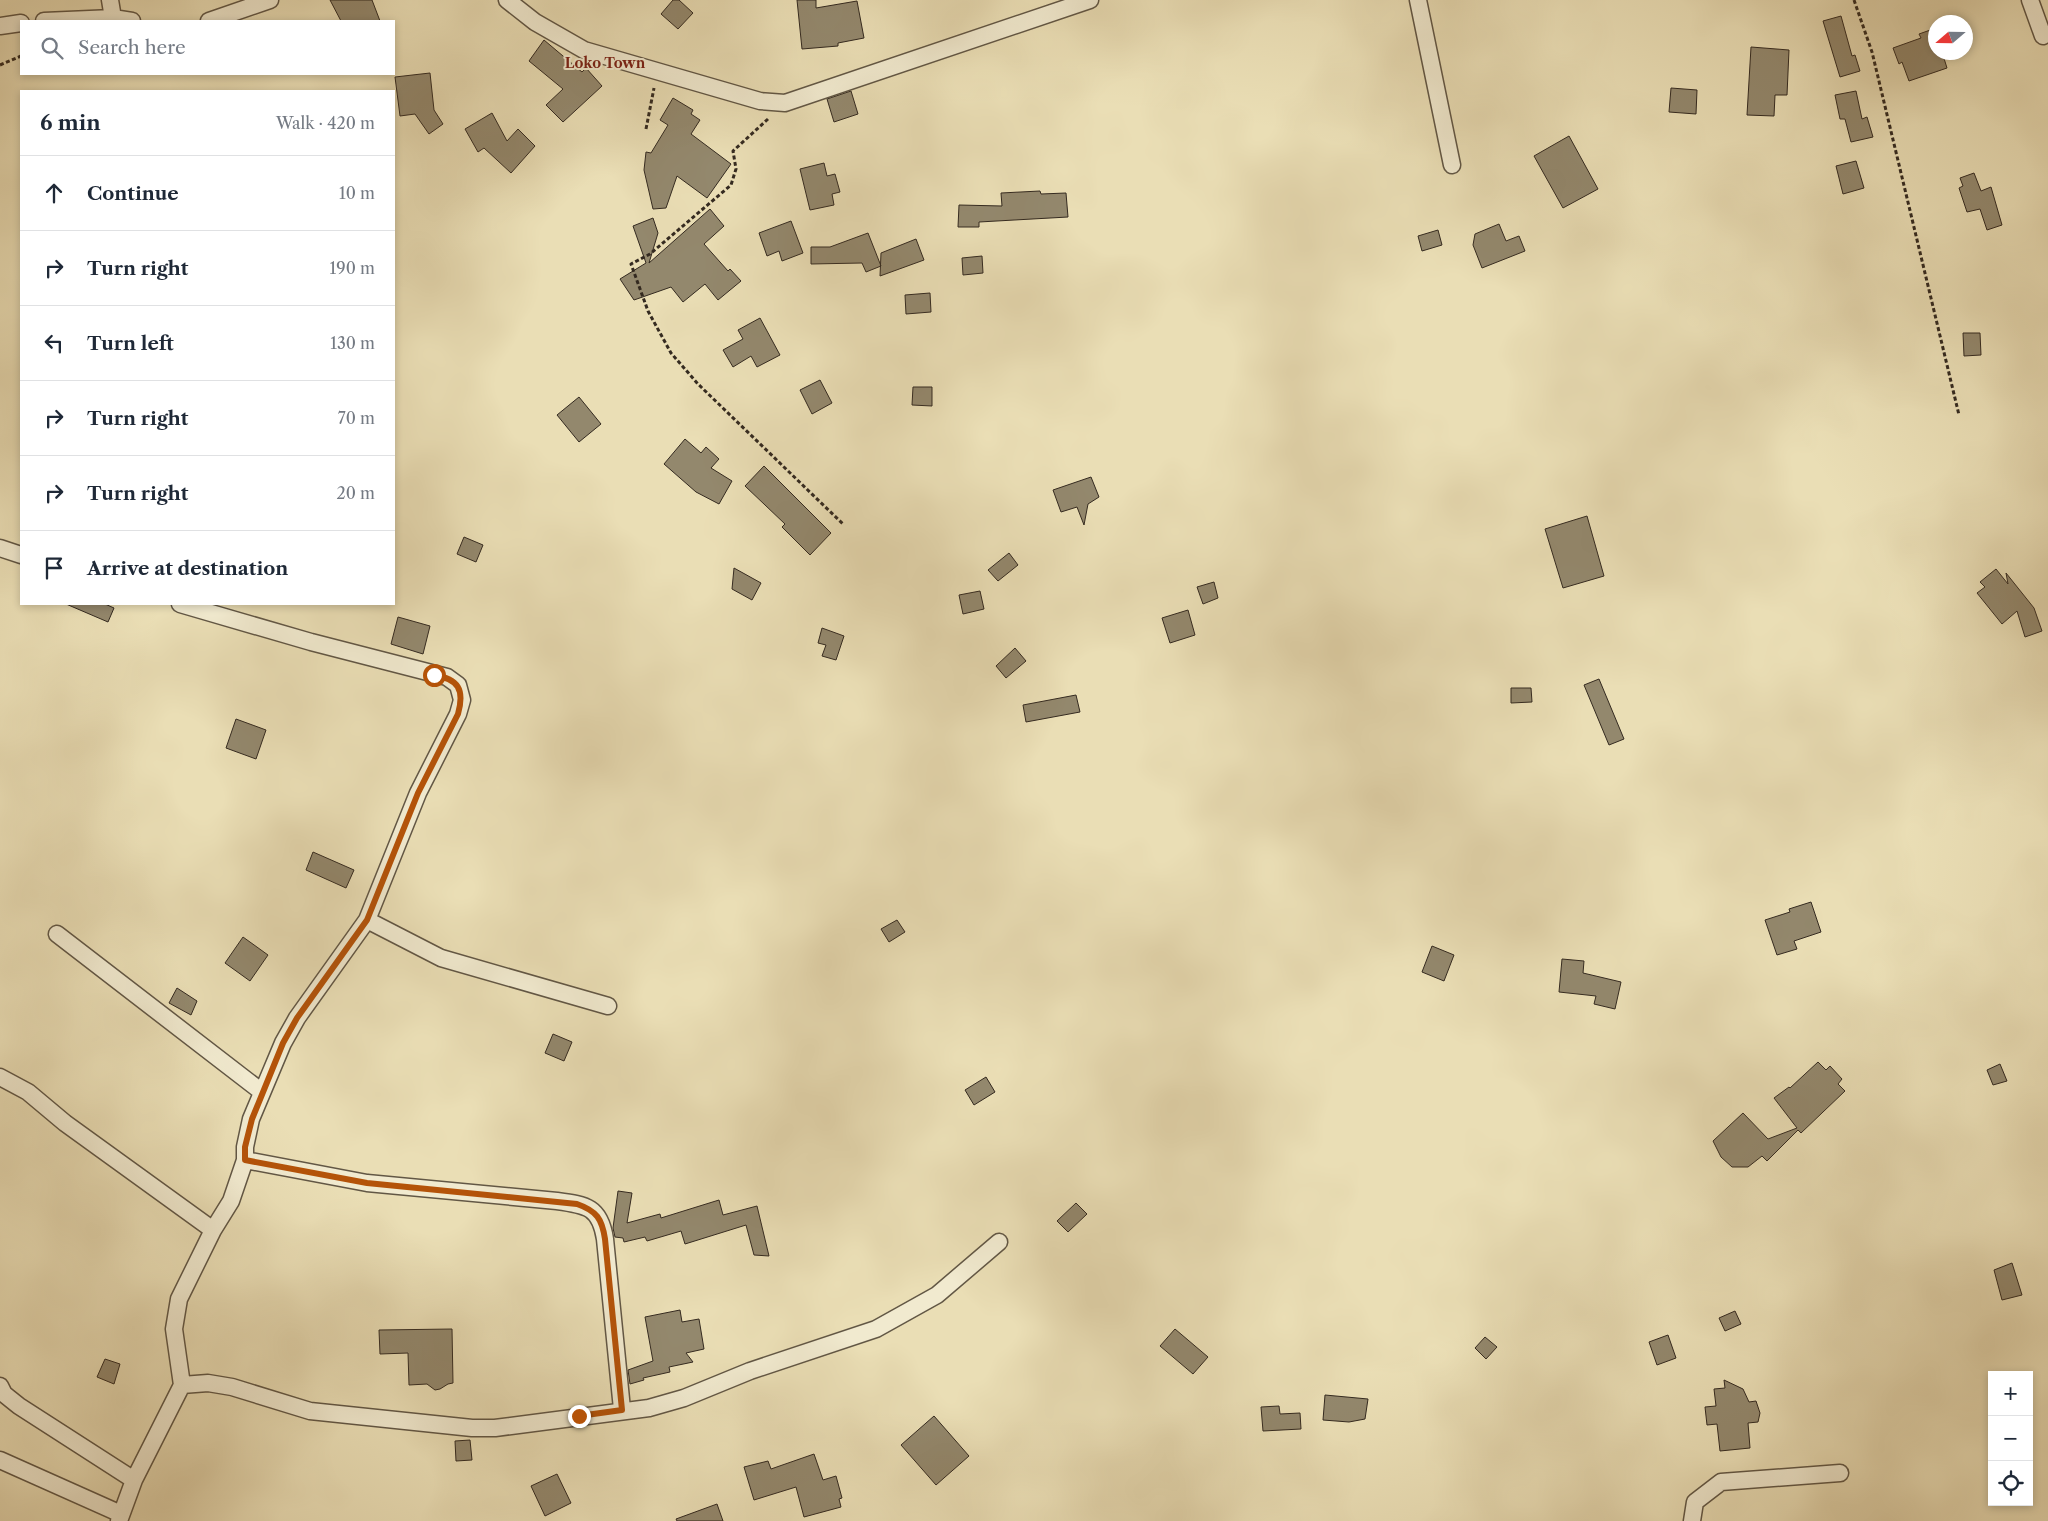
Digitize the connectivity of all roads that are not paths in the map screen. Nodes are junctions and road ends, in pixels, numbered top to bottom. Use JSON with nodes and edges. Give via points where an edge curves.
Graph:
{"nodes":[{"id":1,"x":110,"y":0,"type":"edge"},
{"id":2,"x":270,"y":0,"type":"edge"},
{"id":3,"x":507,"y":0,"type":"edge"},
{"id":4,"x":1090,"y":0,"type":"edge"},
{"id":5,"x":1418,"y":0,"type":"edge"},
{"id":6,"x":2030,"y":0,"type":"edge"},
{"id":7,"x":113,"y":18,"type":"junction"},
{"id":8,"x":67,"y":20,"type":"edge"},
{"id":9,"x":126,"y":20,"type":"edge"},
{"id":10,"x":212,"y":20,"type":"edge"},
{"id":11,"x":20,"y":23,"type":"edge"},
{"id":12,"x":0,"y":26,"type":"edge"},
{"id":13,"x":2043,"y":36,"type":"dead end"},
{"id":14,"x":1452,"y":165,"type":"dead end"},
{"id":15,"x":0,"y":548,"type":"edge"},
{"id":16,"x":20,"y":555,"type":"edge"},
{"id":17,"x":183,"y":605,"type":"edge"},
{"id":18,"x":367,"y":920,"type":"junction"},
{"id":19,"x":57,"y":934,"type":"dead end"},
{"id":20,"x":608,"y":1006,"type":"dead end"},
{"id":21,"x":0,"y":1077,"type":"edge"},
{"id":22,"x":262,"y":1092,"type":"junction"},
{"id":23,"x":245,"y":1160,"type":"junction"},
{"id":24,"x":213,"y":1230,"type":"junction"},
{"id":25,"x":999,"y":1242,"type":"dead end"},
{"id":26,"x":182,"y":1385,"type":"junction"},
{"id":27,"x":0,"y":1386,"type":"edge"},
{"id":28,"x":622,"y":1410,"type":"junction"},
{"id":29,"x":0,"y":1460,"type":"edge"},
{"id":30,"x":1840,"y":1473,"type":"dead end"},
{"id":31,"x":134,"y":1480,"type":"junction"},
{"id":32,"x":120,"y":1517,"type":"edge"},
{"id":33,"x":1692,"y":1521,"type":"edge"}],
"edges":[{"from":1,"to":7,"type":"street"},
{"from":2,"to":10,"type":"street"},
{"from":3,"to":4,"type":"street","via":[[535,22],[584,50],[760,101],[785,103]]},
{"from":5,"to":14,"type":"street"},
{"from":6,"to":13,"type":"street"},
{"from":7,"to":8,"type":"street"},
{"from":7,"to":9,"type":"street"},
{"from":11,"to":12,"type":"street"},
{"from":15,"to":16,"type":"street"},
{"from":17,"to":18,"type":"street","via":[[447,677],[458,686],[462,700],[458,714],[418,793]]},
{"from":18,"to":20,"type":"street","via":[[440,958]]},
{"from":18,"to":22,"type":"street","via":[[297,1018]]},
{"from":19,"to":22,"type":"street"},
{"from":21,"to":24,"type":"street","via":[[28,1092],[65,1123]]},
{"from":22,"to":23,"type":"street","via":[[252,1119]]},
{"from":23,"to":24,"type":"street","via":[[231,1201]]},
{"from":23,"to":28,"type":"street","via":[[367,1183],[570,1203],[588,1208],[602,1223],[605,1239]]},
{"from":24,"to":26,"type":"street","via":[[179,1299],[174,1329]]},
{"from":25,"to":28,"type":"street","via":[[937,1295],[876,1329],[750,1371],[684,1398],[649,1408]]},
{"from":26,"to":28,"type":"street","via":[[208,1383],[232,1387],[310,1411],[472,1428],[495,1428]]},
{"from":26,"to":31,"type":"street"},
{"from":27,"to":31,"type":"street","via":[[4,1394],[19,1406]]},
{"from":29,"to":32,"type":"street"},
{"from":30,"to":33,"type":"street","via":[[1721,1482],[1695,1502]]},
{"from":31,"to":32,"type":"street"}]}
